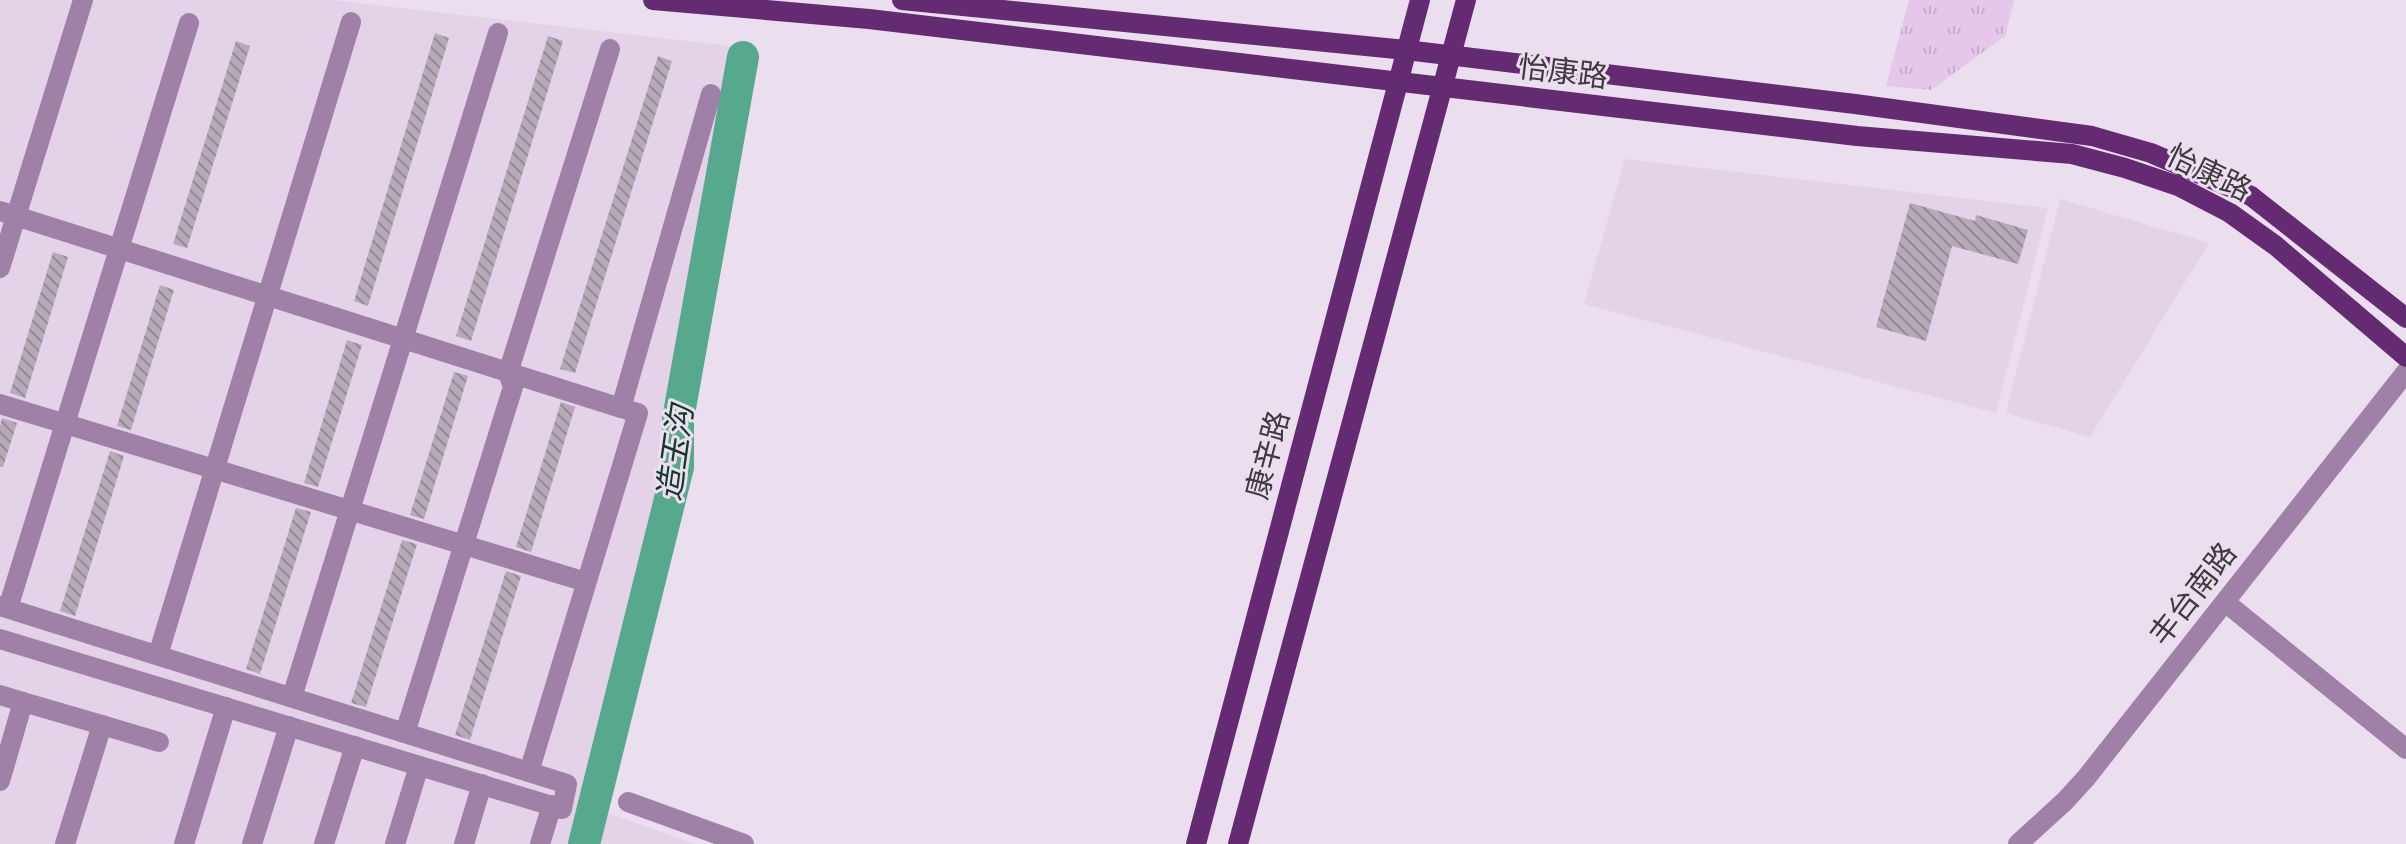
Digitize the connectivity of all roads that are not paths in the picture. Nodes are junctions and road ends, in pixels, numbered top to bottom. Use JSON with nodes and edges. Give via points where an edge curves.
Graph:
{"nodes":[{"id":1,"x":83,"y":0,"type":"edge"},
{"id":2,"x":653,"y":0,"type":"edge"},
{"id":3,"x":902,"y":0,"type":"edge"},
{"id":4,"x":1420,"y":0,"type":"edge"},
{"id":5,"x":1466,"y":0,"type":"edge"},
{"id":6,"x":351,"y":22,"type":"dead end"},
{"id":7,"x":189,"y":23,"type":"dead end"},
{"id":8,"x":498,"y":33,"type":"dead end"},
{"id":9,"x":610,"y":49,"type":"dead end"},
{"id":10,"x":1406,"y":50,"type":"junction"},
{"id":11,"x":1451,"y":56,"type":"junction"},
{"id":12,"x":1398,"y":82,"type":"junction"},
{"id":13,"x":1442,"y":88,"type":"junction"},
{"id":14,"x":711,"y":94,"type":"dead end"},
{"id":15,"x":8,"y":214,"type":"edge"},
{"id":16,"x":119,"y":249,"type":"junction"},
{"id":17,"x":0,"y":268,"type":"edge"},
{"id":18,"x":267,"y":296,"type":"junction"},
{"id":19,"x":2406,"y":318,"type":"edge"},
{"id":20,"x":403,"y":339,"type":"junction"},
{"id":21,"x":2406,"y":357,"type":"edge"},
{"id":22,"x":2406,"y":372,"type":"edge"},
{"id":23,"x":508,"y":373,"type":"junction"},
{"id":24,"x":0,"y":404,"type":"edge"},
{"id":25,"x":621,"y":408,"type":"junction"},
{"id":26,"x":65,"y":424,"type":"junction"},
{"id":27,"x":214,"y":469,"type":"junction"},
{"id":28,"x":350,"y":510,"type":"junction"},
{"id":29,"x":464,"y":545,"type":"junction"},
{"id":30,"x":586,"y":582,"type":"junction"},
{"id":31,"x":2225,"y":602,"type":"junction"},
{"id":32,"x":4,"y":607,"type":"edge"},
{"id":33,"x":0,"y":639,"type":"edge"},
{"id":34,"x":158,"y":655,"type":"junction"},
{"id":35,"x":0,"y":695,"type":"edge"},
{"id":36,"x":292,"y":697,"type":"junction"},
{"id":37,"x":23,"y":702,"type":"junction"},
{"id":38,"x":226,"y":707,"type":"junction"},
{"id":39,"x":102,"y":725,"type":"junction"},
{"id":40,"x":289,"y":726,"type":"junction"},
{"id":41,"x":405,"y":733,"type":"junction"},
{"id":42,"x":159,"y":742,"type":"dead end"},
{"id":43,"x":355,"y":746,"type":"junction"},
{"id":44,"x":2406,"y":749,"type":"edge"},
{"id":45,"x":419,"y":766,"type":"junction"},
{"id":46,"x":529,"y":772,"type":"junction"},
{"id":47,"x":0,"y":781,"type":"edge"},
{"id":48,"x":482,"y":784,"type":"junction"},
{"id":49,"x":628,"y":802,"type":"dead end"},
{"id":50,"x":552,"y":805,"type":"junction"},
{"id":51,"x":65,"y":844,"type":"edge"},
{"id":52,"x":184,"y":844,"type":"edge"},
{"id":53,"x":252,"y":844,"type":"edge"},
{"id":54,"x":324,"y":844,"type":"edge"},
{"id":55,"x":395,"y":844,"type":"edge"},
{"id":56,"x":464,"y":844,"type":"edge"},
{"id":57,"x":540,"y":844,"type":"edge"},
{"id":58,"x":744,"y":844,"type":"edge"},
{"id":59,"x":1196,"y":844,"type":"edge"},
{"id":60,"x":1238,"y":844,"type":"edge"},
{"id":61,"x":2018,"y":844,"type":"edge"}],
"edges":[{"from":1,"to":15,"type":"street"},
{"from":2,"to":12,"type":"main road","name":"怡康路","via":[[869,19]]},
{"from":3,"to":10,"type":"main road","name":"怡康路"},
{"from":4,"to":10,"type":"main road","name":"康辛路"},
{"from":5,"to":11,"type":"main road"},
{"from":6,"to":18,"type":"street"},
{"from":7,"to":16,"type":"street"},
{"from":8,"to":20,"type":"street"},
{"from":9,"to":23,"type":"street"},
{"from":10,"to":11,"type":"main road","name":"怡康路"},
{"from":10,"to":12,"type":"main road","name":"康辛路"},
{"from":11,"to":13,"type":"main road"},
{"from":11,"to":19,"type":"main road","name":"怡康路","via":[[2107,140],[2251,196]]},
{"from":12,"to":13,"type":"main road","name":"怡康路"},
{"from":12,"to":59,"type":"main road","name":"康辛路"},
{"from":13,"to":21,"type":"main road","name":"怡康路","via":[[1857,136],[2072,154],[2125,168],[2178,186],[2230,213]]},
{"from":13,"to":60,"type":"main road"},
{"from":14,"to":25,"type":"street"},
{"from":15,"to":16,"type":"street"},
{"from":15,"to":17,"type":"street"},
{"from":16,"to":18,"type":"street"},
{"from":16,"to":26,"type":"street"},
{"from":18,"to":20,"type":"street"},
{"from":18,"to":27,"type":"street"},
{"from":20,"to":23,"type":"street"},
{"from":20,"to":28,"type":"street"},
{"from":22,"to":31,"type":"street","name":"丰台南路"},
{"from":23,"to":25,"type":"street"},
{"from":23,"to":29,"type":"street","via":[[513,387]]},
{"from":24,"to":26,"type":"street"},
{"from":25,"to":30,"type":"street","via":[[638,413]]},
{"from":26,"to":27,"type":"street"},
{"from":26,"to":32,"type":"street"},
{"from":27,"to":28,"type":"street"},
{"from":27,"to":34,"type":"street"},
{"from":28,"to":29,"type":"street"},
{"from":28,"to":36,"type":"street"},
{"from":29,"to":30,"type":"street"},
{"from":29,"to":41,"type":"street"},
{"from":30,"to":46,"type":"street"},
{"from":31,"to":44,"type":"street"},
{"from":31,"to":61,"type":"street","name":"丰台南路","via":[[2086,778]]},
{"from":32,"to":34,"type":"street"},
{"from":33,"to":38,"type":"street"},
{"from":34,"to":36,"type":"street"},
{"from":35,"to":37,"type":"street"},
{"from":36,"to":41,"type":"street"},
{"from":37,"to":39,"type":"street"},
{"from":37,"to":47,"type":"street"},
{"from":38,"to":40,"type":"street"},
{"from":38,"to":52,"type":"street"},
{"from":39,"to":42,"type":"street"},
{"from":39,"to":51,"type":"street"},
{"from":40,"to":43,"type":"street"},
{"from":40,"to":53,"type":"street"},
{"from":41,"to":46,"type":"street"},
{"from":43,"to":45,"type":"street"},
{"from":43,"to":54,"type":"street"},
{"from":45,"to":48,"type":"street"},
{"from":45,"to":55,"type":"street"},
{"from":46,"to":50,"type":"street","via":[[567,784],[562,809]]},
{"from":48,"to":50,"type":"street"},
{"from":48,"to":56,"type":"street"},
{"from":49,"to":58,"type":"street"},
{"from":50,"to":57,"type":"street"}]}
